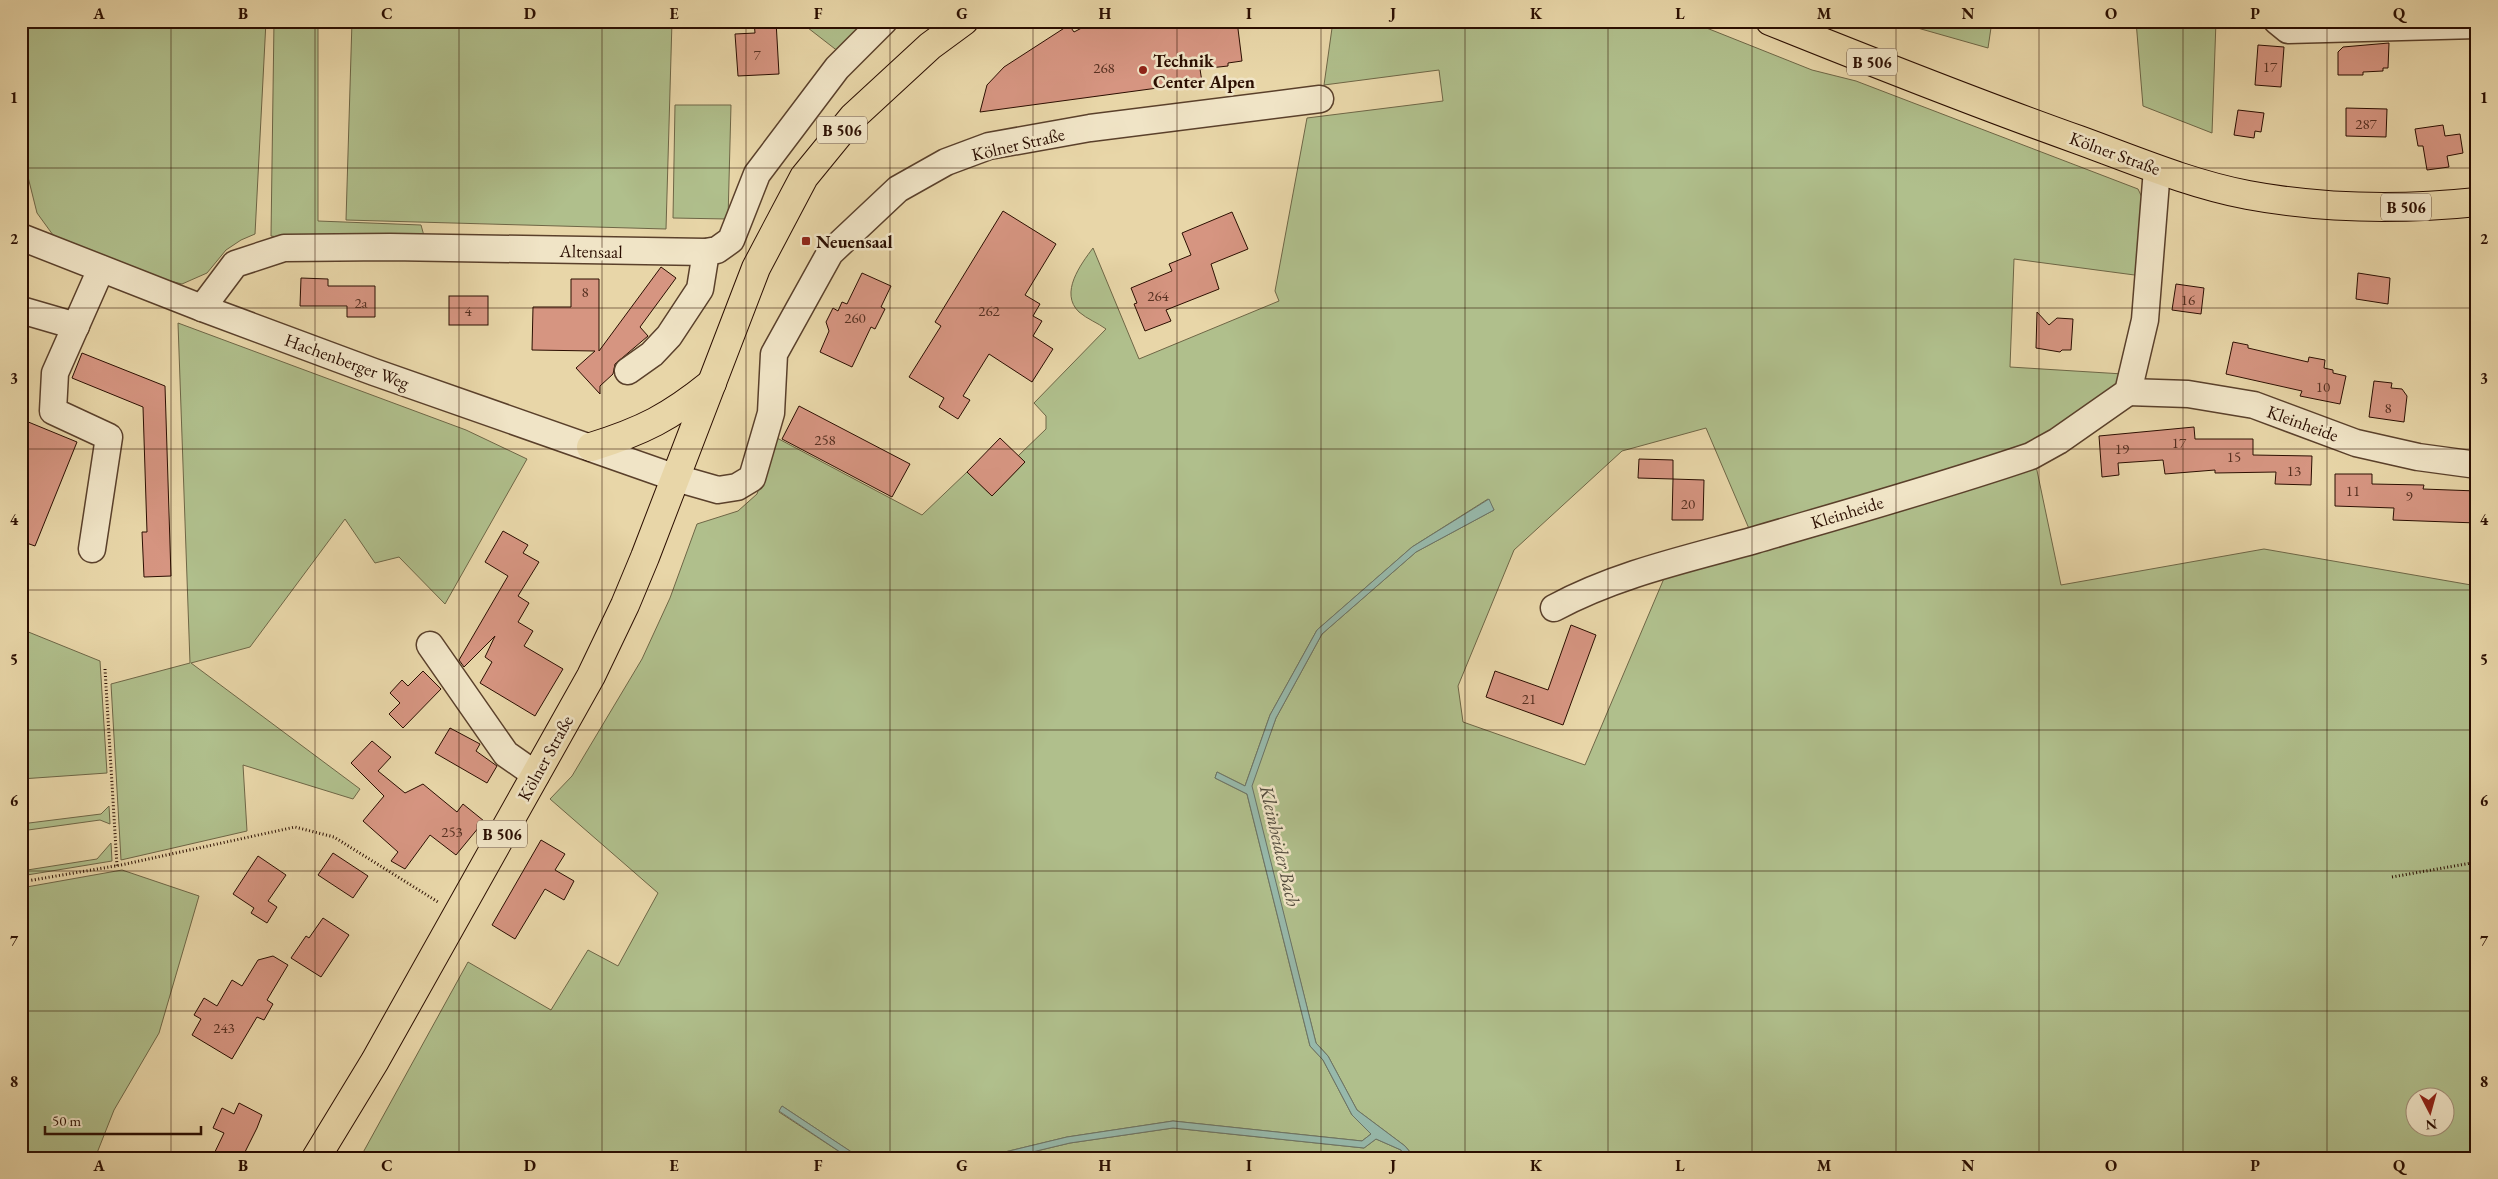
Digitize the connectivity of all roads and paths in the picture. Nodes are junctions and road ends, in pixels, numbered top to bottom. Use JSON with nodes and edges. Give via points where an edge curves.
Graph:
{"nodes":[{"id":1,"x":884,"y":21,"type":"edge"},
{"id":2,"x":964,"y":21,"type":"edge"},
{"id":3,"x":1770,"y":21,"type":"edge"},
{"id":4,"x":2277,"y":21,"type":"edge"},
{"id":5,"x":2477,"y":25,"type":"edge"},
{"id":6,"x":1320,"y":99,"type":"dead end"},
{"id":7,"x":2157,"y":168,"type":"junction"},
{"id":8,"x":2477,"y":202,"type":"edge"},
{"id":9,"x":21,"y":237,"type":"edge"},
{"id":10,"x":706,"y":252,"type":"junction"},
{"id":11,"x":101,"y":269,"type":"junction"},
{"id":12,"x":202,"y":308,"type":"junction"},
{"id":13,"x":21,"y":310,"type":"edge"},
{"id":14,"x":76,"y":326,"type":"junction"},
{"id":15,"x":628,"y":372,"type":"dead end"},
{"id":16,"x":712,"y":383,"type":"junction"},
{"id":17,"x":2128,"y":392,"type":"junction"},
{"id":18,"x":591,"y":447,"type":"junction"},
{"id":19,"x":2477,"y":465,"type":"edge"},
{"id":20,"x":676,"y":478,"type":"junction"},
{"id":21,"x":92,"y":549,"type":"dead end"},
{"id":22,"x":1554,"y":608,"type":"dead end"},
{"id":23,"x":430,"y":645,"type":"dead end"},
{"id":24,"x":106,"y":669,"type":"dead end"},
{"id":25,"x":536,"y":774,"type":"junction"},
{"id":26,"x":2477,"y":862,"type":"edge"},
{"id":27,"x":117,"y":866,"type":"junction"},
{"id":28,"x":2392,"y":877,"type":"dead end"},
{"id":29,"x":21,"y":882,"type":"edge"},
{"id":30,"x":458,"y":914,"type":"junction"},
{"id":31,"x":316,"y":1158,"type":"edge"}],
"edges":[{"from":1,"to":10,"type":"street","name":"Altensaal","via":[[837,68],[757,174],[731,240],[717,250]]},
{"from":2,"to":16,"type":"main road","name":"Kölner Straße","number":"B 506","via":[[930,46],[853,117],[804,177],[756,268]]},
{"from":3,"to":7,"type":"main road","name":"Kölner Straße","number":"B 506","via":[[1974,102]]},
{"from":4,"to":5,"type":"street","via":[[2288,30]]},
{"from":6,"to":20,"type":"street","name":"Kölner Straße","via":[[1090,128],[989,146],[946,162],[898,189],[830,253],[774,354],[771,412],[752,478],[738,487],[718,490]]},
{"from":7,"to":8,"type":"main road","name":"Kölner Straße","number":"B 506","via":[[2231,191],[2303,203],[2433,207]]},
{"from":7,"to":17,"type":"street","via":[[2145,320]]},
{"from":9,"to":11,"type":"street","name":"Hachenberger Weg"},
{"from":10,"to":12,"type":"street","name":"Altensaal","via":[[284,248],[235,264]]},
{"from":10,"to":15,"type":"street","via":[[700,289],[669,336]]},
{"from":11,"to":12,"type":"street","name":"Hachenberger Weg"},
{"from":11,"to":14,"type":"street"},
{"from":12,"to":18,"type":"street","name":"Hachenberger Weg"},
{"from":13,"to":14,"type":"street"},
{"from":14,"to":21,"type":"street","via":[[55,373],[53,411],[109,437]]},
{"from":16,"to":18,"type":"main road","via":[[656,423]]},
{"from":16,"to":20,"type":"main road","name":"Kölner Straße","number":"B 506"},
{"from":17,"to":19,"type":"street","name":"Kleinheide","via":[[2188,394],[2254,405],[2356,442],[2418,457]]},
{"from":17,"to":22,"type":"street","name":"Kleinheide","via":[[2031,456],[1657,566],[1587,591]]},
{"from":18,"to":20,"type":"street","name":"Hachenberger Weg"},
{"from":20,"to":25,"type":"main road","name":"Kölner Straße","number":"B 506","via":[[625,605],[591,676]]},
{"from":23,"to":25,"type":"street","via":[[506,754]]},
{"from":24,"to":27,"type":"path"},
{"from":25,"to":30,"type":"main road","name":"Kölner Straße","number":"B 506"},
{"from":26,"to":28,"type":"path"},
{"from":27,"to":29,"type":"path"},
{"from":27,"to":30,"type":"path","via":[[296,827],[334,837]]},
{"from":30,"to":31,"type":"main road","name":"Kölner Straße","number":"B 506"}]}
